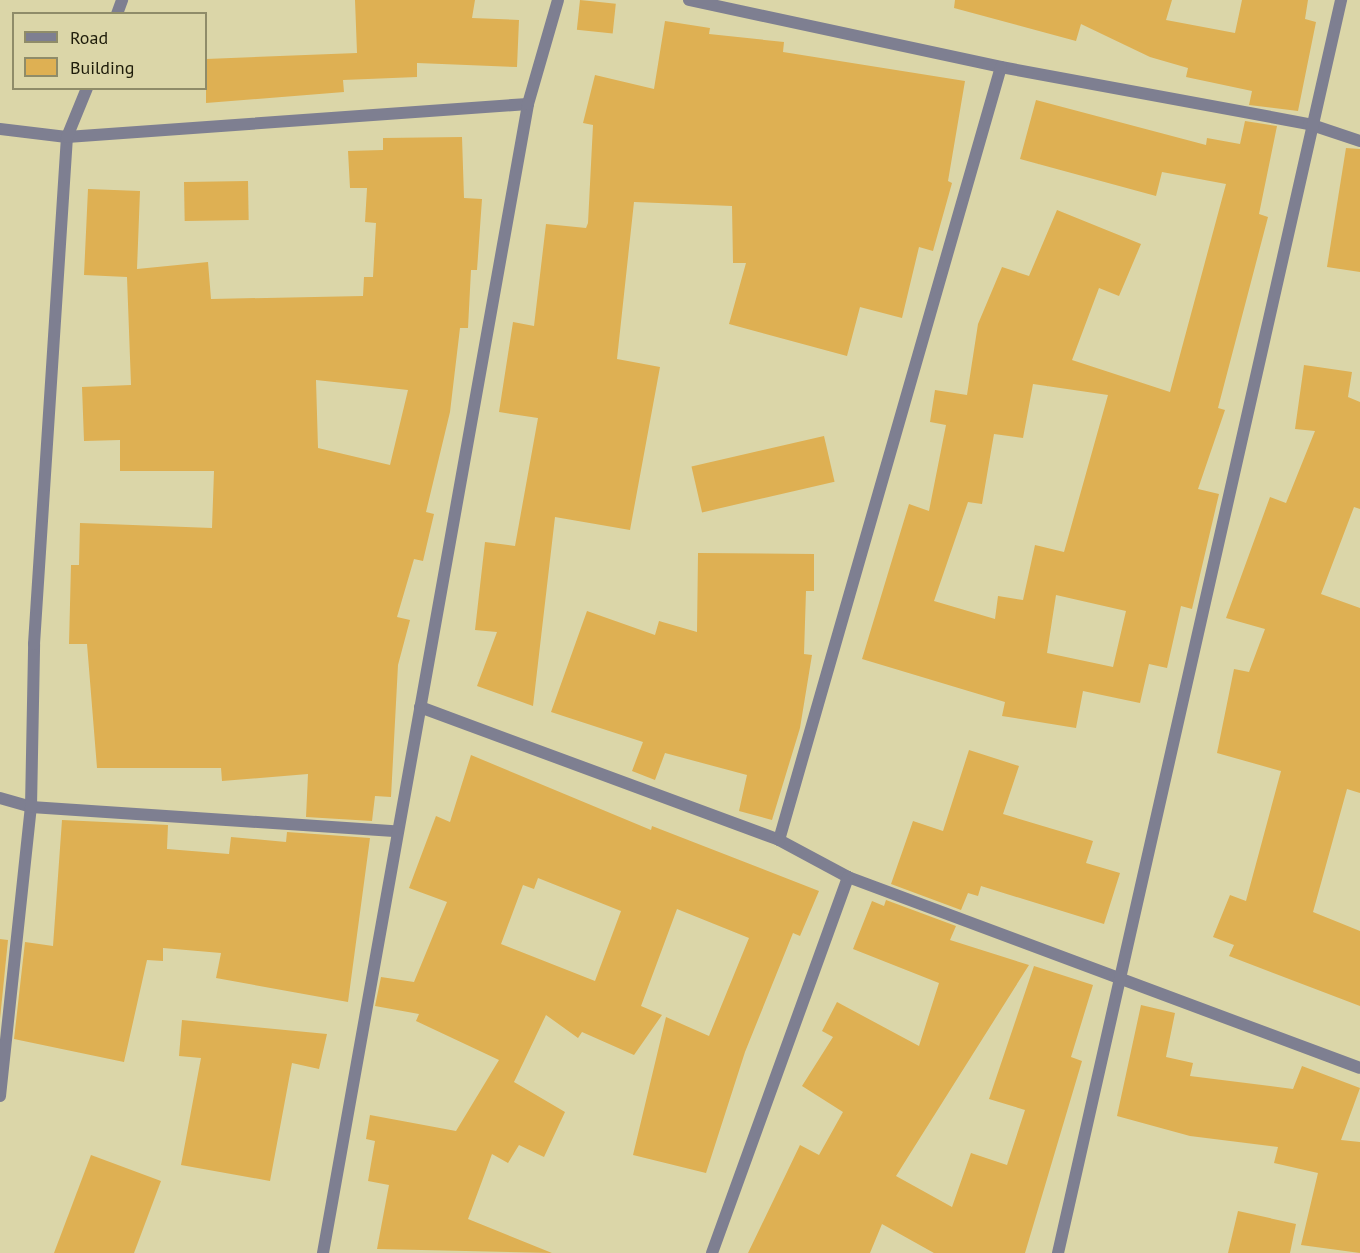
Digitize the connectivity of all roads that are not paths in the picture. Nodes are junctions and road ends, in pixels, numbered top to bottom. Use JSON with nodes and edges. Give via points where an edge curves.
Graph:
{"nodes":[{"id":1,"x":558,"y":0,"type":"edge"},
{"id":2,"x":689,"y":0,"type":"edge"},
{"id":3,"x":1341,"y":0,"type":"edge"},
{"id":4,"x":1001,"y":67,"type":"junction"},
{"id":5,"x":86,"y":90,"type":"edge"},
{"id":6,"x":528,"y":104,"type":"junction"},
{"id":7,"x":1310,"y":124,"type":"junction"},
{"id":8,"x":0,"y":129,"type":"edge"},
{"id":9,"x":67,"y":137,"type":"junction"},
{"id":10,"x":1360,"y":141,"type":"edge"},
{"id":11,"x":420,"y":707,"type":"junction"},
{"id":12,"x":0,"y":798,"type":"edge"},
{"id":13,"x":31,"y":807,"type":"junction"},
{"id":14,"x":394,"y":831,"type":"junction"},
{"id":15,"x":779,"y":840,"type":"junction"},
{"id":16,"x":848,"y":877,"type":"junction"},
{"id":17,"x":1120,"y":978,"type":"junction"},
{"id":18,"x":1360,"y":1068,"type":"edge"},
{"id":19,"x":0,"y":1096,"type":"edge"},
{"id":20,"x":323,"y":1253,"type":"edge"},
{"id":21,"x":712,"y":1253,"type":"edge"},
{"id":22,"x":1058,"y":1253,"type":"edge"}],
"edges":[{"from":1,"to":6,"type":"street"},
{"from":2,"to":4,"type":"street"},
{"from":3,"to":7,"type":"street"},
{"from":4,"to":7,"type":"street"},
{"from":4,"to":15,"type":"street"},
{"from":5,"to":9,"type":"street"},
{"from":6,"to":9,"type":"street"},
{"from":6,"to":11,"type":"street"},
{"from":7,"to":10,"type":"street"},
{"from":7,"to":17,"type":"street"},
{"from":8,"to":9,"type":"street"},
{"from":9,"to":13,"type":"street","via":[[34,644]]},
{"from":11,"to":14,"type":"street"},
{"from":11,"to":15,"type":"street"},
{"from":12,"to":13,"type":"street"},
{"from":13,"to":14,"type":"street"},
{"from":13,"to":19,"type":"street"},
{"from":14,"to":20,"type":"street"},
{"from":15,"to":16,"type":"street"},
{"from":16,"to":17,"type":"street"},
{"from":16,"to":21,"type":"street"},
{"from":17,"to":18,"type":"street"},
{"from":17,"to":22,"type":"street"}]}
